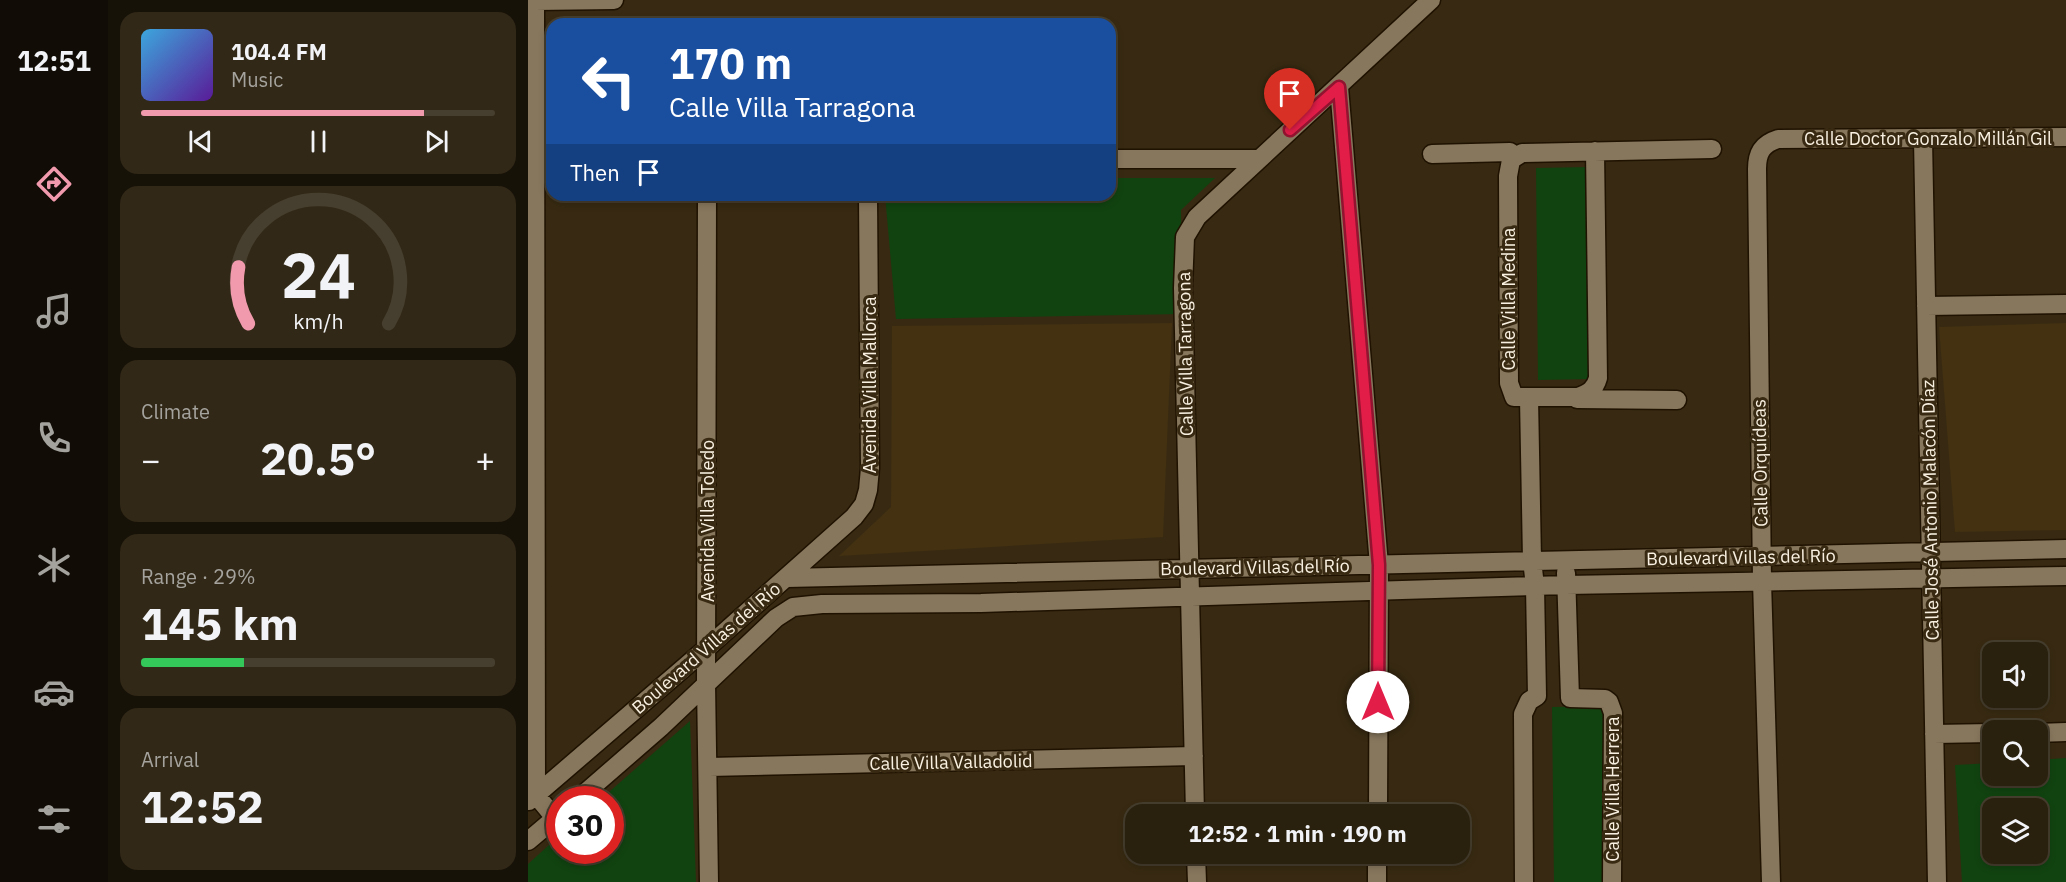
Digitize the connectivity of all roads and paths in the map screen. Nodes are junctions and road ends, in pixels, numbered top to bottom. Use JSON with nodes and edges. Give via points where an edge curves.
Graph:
{"nodes":[{"id":1,"x":614,"y":0,"type":"edge"},
{"id":2,"x":1431,"y":0,"type":"edge"},
{"id":3,"x":536,"y":1,"type":"edge"},
{"id":4,"x":1339,"y":87,"type":"junction"},
{"id":5,"x":2066,"y":137,"type":"edge"},
{"id":6,"x":1791,"y":139,"type":"joint"},
{"id":7,"x":1923,"y":139,"type":"junction"},
{"id":8,"x":1712,"y":149,"type":"dead end"},
{"id":9,"x":1595,"y":151,"type":"junction"},
{"id":10,"x":1432,"y":154,"type":"dead end"},
{"id":11,"x":1515,"y":156,"type":"junction"},
{"id":12,"x":1116,"y":159,"type":"edge"},
{"id":13,"x":1258,"y":159,"type":"junction"},
{"id":14,"x":538,"y":161,"type":"edge"},
{"id":15,"x":706,"y":201,"type":"edge"},
{"id":16,"x":868,"y":201,"type":"edge"},
{"id":17,"x":2066,"y":304,"type":"edge"},
{"id":18,"x":1926,"y":306,"type":"junction"},
{"id":19,"x":1573,"y":397,"type":"junction"},
{"id":20,"x":1529,"y":398,"type":"junction"},
{"id":21,"x":1677,"y":400,"type":"dead end"},
{"id":22,"x":2066,"y":549,"type":"edge"},
{"id":23,"x":1931,"y":553,"type":"junction"},
{"id":24,"x":1762,"y":557,"type":"junction"},
{"id":25,"x":1532,"y":561,"type":"junction"},
{"id":26,"x":1565,"y":561,"type":"junction"},
{"id":27,"x":1379,"y":565,"type":"junction"},
{"id":28,"x":1190,"y":569,"type":"junction"},
{"id":29,"x":2066,"y":576,"type":"edge"},
{"id":30,"x":1931,"y":577,"type":"junction"},
{"id":31,"x":786,"y":578,"type":"junction"},
{"id":32,"x":1762,"y":582,"type":"junction"},
{"id":33,"x":1566,"y":585,"type":"junction"},
{"id":34,"x":1535,"y":586,"type":"junction"},
{"id":35,"x":1379,"y":590,"type":"junction"},
{"id":36,"x":1190,"y":596,"type":"junction"},
{"id":37,"x":708,"y":647,"type":"junction"},
{"id":38,"x":706,"y":683,"type":"junction"},
{"id":39,"x":2066,"y":732,"type":"edge"},
{"id":40,"x":1982,"y":733,"type":"edge"},
{"id":41,"x":2048,"y":733,"type":"edge"},
{"id":42,"x":1934,"y":734,"type":"junction"},
{"id":43,"x":1194,"y":756,"type":"junction"},
{"id":44,"x":709,"y":767,"type":"junction"},
{"id":45,"x":593,"y":786,"type":"edge"},
{"id":46,"x":532,"y":799,"type":"edge"},
{"id":47,"x":1195,"y":804,"type":"edge"},
{"id":48,"x":1377,"y":804,"type":"edge"},
{"id":49,"x":546,"y":809,"type":"edge"},
{"id":50,"x":546,"y":826,"type":"edge"},
{"id":51,"x":528,"y":842,"type":"edge"},
{"id":52,"x":1196,"y":864,"type":"edge"},
{"id":53,"x":1377,"y":864,"type":"edge"},
{"id":54,"x":709,"y":882,"type":"edge"},
{"id":55,"x":1197,"y":882,"type":"edge"},
{"id":56,"x":1377,"y":882,"type":"edge"},
{"id":57,"x":1524,"y":882,"type":"edge"},
{"id":58,"x":1612,"y":882,"type":"edge"},
{"id":59,"x":1771,"y":882,"type":"edge"},
{"id":60,"x":1937,"y":882,"type":"edge"}],
"edges":[{"from":1,"to":3,"type":"street"},
{"from":2,"to":4,"type":"street","name":"Calle Villa Tarragona"},
{"from":3,"to":14,"type":"street"},
{"from":4,"to":13,"type":"street","name":"Calle Villa Tarragona"},
{"from":4,"to":27,"type":"street"},
{"from":5,"to":7,"type":"street","name":"Calle Doctor Gonzalo Millán Gil"},
{"from":6,"to":7,"type":"street","name":"Calle Doctor Gonzalo Millán Gil"},
{"from":6,"to":24,"type":"street","name":"Calle Orquídeas","via":[[1767,143],[1757,160]]},
{"from":7,"to":18,"type":"street","name":"Calle José Antonio Malacón Díaz"},
{"from":8,"to":9,"type":"street"},
{"from":9,"to":11,"type":"street","via":[[1529,152]]},
{"from":9,"to":19,"type":"street","via":[[1598,378],[1587,393]]},
{"from":10,"to":11,"type":"street","via":[[1510,152]]},
{"from":11,"to":20,"type":"street","name":"Calle Villa Medina","via":[[1509,164],[1508,176],[1509,383],[1514,398]]},
{"from":12,"to":13,"type":"street"},
{"from":13,"to":28,"type":"street","name":"Calle Villa Tarragona","via":[[1197,218],[1185,237]]},
{"from":14,"to":46,"type":"street"},
{"from":15,"to":37,"type":"street","name":"Avenida Villa Toledo"},
{"from":16,"to":31,"type":"street","name":"Avenida Villa Mallorca","via":[[868,490],[854,517]]},
{"from":17,"to":18,"type":"street"},
{"from":18,"to":23,"type":"street","name":"Calle José Antonio Malacón Díaz"},
{"from":19,"to":20,"type":"street"},
{"from":19,"to":21,"type":"street"},
{"from":20,"to":25,"type":"street"},
{"from":22,"to":23,"type":"street","name":"Boulevard Villas del Río"},
{"from":23,"to":24,"type":"street","name":"Boulevard Villas del Río"},
{"from":23,"to":30,"type":"street","name":"Calle José Antonio Malacón Díaz"},
{"from":24,"to":26,"type":"street","name":"Boulevard Villas del Río"},
{"from":24,"to":32,"type":"street","name":"Calle Orquídeas"},
{"from":25,"to":26,"type":"street","name":"Boulevard Villas del Río"},
{"from":25,"to":27,"type":"street","name":"Boulevard Villas del Río"},
{"from":25,"to":34,"type":"street"},
{"from":26,"to":33,"type":"street"},
{"from":27,"to":28,"type":"street","name":"Boulevard Villas del Río"},
{"from":27,"to":35,"type":"street"},
{"from":28,"to":31,"type":"street","name":"Boulevard Villas del Río"},
{"from":28,"to":36,"type":"street","name":"Calle Villa Tarragona"},
{"from":29,"to":30,"type":"street","name":"Boulevard Villas del Río"},
{"from":30,"to":32,"type":"street","name":"Boulevard Villas del Río"},
{"from":30,"to":42,"type":"street","name":"Calle José Antonio Malacón Díaz"},
{"from":31,"to":37,"type":"street","name":"Boulevard Villas del Río"},
{"from":32,"to":33,"type":"street","name":"Boulevard Villas del Río"},
{"from":32,"to":59,"type":"street","name":"Calle Orquídeas"},
{"from":33,"to":34,"type":"street","name":"Boulevard Villas del Río"},
{"from":33,"to":58,"type":"street","name":"Calle Villa Herrera","via":[[1570,698],[1605,699],[1611,707]]},
{"from":34,"to":35,"type":"street","name":"Boulevard Villas del Río"},
{"from":34,"to":57,"type":"street","via":[[1537,696],[1526,704],[1523,714]]},
{"from":35,"to":36,"type":"street","name":"Boulevard Villas del Río"},
{"from":35,"to":48,"type":"street"},
{"from":36,"to":38,"type":"street","name":"Boulevard Villas del Río","via":[[793,607]]},
{"from":36,"to":43,"type":"street","name":"Calle Villa Tarragona"},
{"from":37,"to":38,"type":"street","name":"Avenida Villa Toledo"},
{"from":37,"to":46,"type":"street","name":"Boulevard Villas del Río"},
{"from":38,"to":44,"type":"street","name":"Avenida Villa Toledo"},
{"from":38,"to":45,"type":"street","name":"Boulevard Villas del Río"},
{"from":39,"to":41,"type":"street"},
{"from":40,"to":42,"type":"street"},
{"from":42,"to":60,"type":"street","name":"Calle José Antonio Malacón Díaz"},
{"from":43,"to":44,"type":"street","name":"Calle Villa Valladolid"},
{"from":43,"to":47,"type":"street","name":"Calle Villa Tarragona"},
{"from":44,"to":54,"type":"street","name":"Avenida Villa Toledo"},
{"from":46,"to":49,"type":"street"},
{"from":50,"to":51,"type":"street"},
{"from":52,"to":55,"type":"street"},
{"from":53,"to":56,"type":"street"}]}
